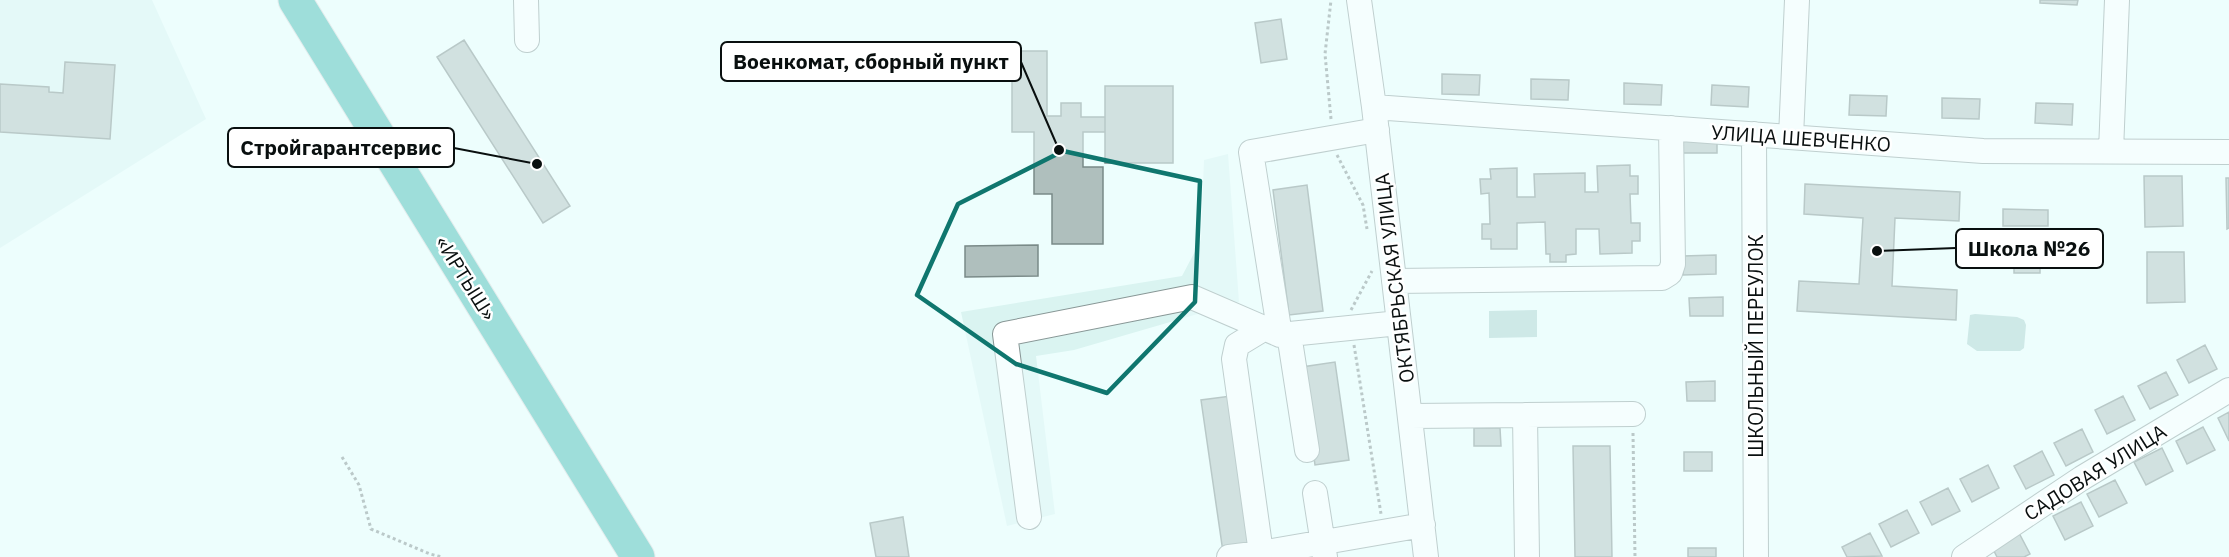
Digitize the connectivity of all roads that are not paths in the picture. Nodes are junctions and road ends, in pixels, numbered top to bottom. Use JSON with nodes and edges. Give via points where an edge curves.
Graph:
{"nodes":[{"id":1,"x":295,"y":0,"type":"edge"},
{"id":2,"x":526,"y":0,"type":"edge"},
{"id":3,"x":1359,"y":0,"type":"edge"},
{"id":4,"x":1797,"y":0,"type":"edge"},
{"id":5,"x":2117,"y":0,"type":"edge"},
{"id":6,"x":527,"y":40,"type":"dead end"},
{"id":7,"x":1376,"y":118,"type":"junction"},
{"id":8,"x":1671,"y":128,"type":"junction"},
{"id":9,"x":1754,"y":134,"type":"junction"},
{"id":10,"x":1791,"y":137,"type":"junction"},
{"id":11,"x":2111,"y":151,"type":"junction"},
{"id":12,"x":2229,"y":152,"type":"edge"},
{"id":13,"x":1394,"y":281,"type":"junction"},
{"id":14,"x":1399,"y":323,"type":"junction"},
{"id":15,"x":1278,"y":332,"type":"junction"},
{"id":16,"x":2229,"y":390,"type":"edge"},
{"id":17,"x":1633,"y":414,"type":"road end"},
{"id":18,"x":1525,"y":415,"type":"junction"},
{"id":19,"x":1410,"y":416,"type":"junction"},
{"id":20,"x":1306,"y":450,"type":"dead end"},
{"id":21,"x":1315,"y":493,"type":"dead end"},
{"id":22,"x":1029,"y":517,"type":"dead end"},
{"id":23,"x":1422,"y":525,"type":"junction"},
{"id":24,"x":1324,"y":550,"type":"edge"},
{"id":25,"x":1261,"y":553,"type":"junction"},
{"id":26,"x":638,"y":557,"type":"edge"},
{"id":27,"x":1229,"y":557,"type":"edge"},
{"id":28,"x":1426,"y":557,"type":"edge"},
{"id":29,"x":1527,"y":557,"type":"edge"},
{"id":30,"x":1756,"y":557,"type":"edge"},
{"id":31,"x":1964,"y":557,"type":"edge"}],
"edges":[{"from":1,"to":26,"type":"highway","name":"«ИРТЫШ»"},
{"from":2,"to":6,"type":"street"},
{"from":3,"to":7,"type":"street","name":"ОКТЯБРЬСКАЯ УЛИЦА"},
{"from":4,"to":10,"type":"street"},
{"from":5,"to":11,"type":"street"},
{"from":7,"to":8,"type":"street","name":"УЛИЦА ШЕВЧЕНКО"},
{"from":7,"to":13,"type":"street","name":"ОКТЯБРЬСКАЯ УЛИЦА"},
{"from":7,"to":15,"type":"street","name":"УЛИЦА ШЕВЧЕНКО","via":[[1333,138],[1251,152]]},
{"from":8,"to":9,"type":"street","name":"УЛИЦА ШЕВЧЕНКО"},
{"from":8,"to":13,"type":"street","via":[[1673,264],[1670,273],[1662,278]]},
{"from":9,"to":10,"type":"street","name":"УЛИЦА ШЕВЧЕНКО"},
{"from":9,"to":30,"type":"street","name":"ШКОЛЬНЫЙ ПЕРЕУЛОК"},
{"from":10,"to":11,"type":"street","name":"УЛИЦА ШЕВЧЕНКО","via":[[1983,151]]},
{"from":11,"to":12,"type":"street","name":"УЛИЦА ШЕВЧЕНКО"},
{"from":13,"to":14,"type":"street","name":"ОКТЯБРЬСКАЯ УЛИЦА"},
{"from":14,"to":15,"type":"street"},
{"from":14,"to":19,"type":"street","name":"ОКТЯБРЬСКАЯ УЛИЦА"},
{"from":15,"to":20,"type":"street"},
{"from":15,"to":22,"type":"street","via":[[1192,297],[1005,334]]},
{"from":15,"to":25,"type":"street","via":[[1237,345],[1234,359]]},
{"from":16,"to":31,"type":"street","name":"САДОВАЯ УЛИЦА","via":[[2082,478]]},
{"from":17,"to":18,"type":"street"},
{"from":18,"to":19,"type":"street"},
{"from":18,"to":29,"type":"street"},
{"from":19,"to":23,"type":"street","name":"ОКТЯБРЬСКАЯ УЛИЦА"},
{"from":21,"to":24,"type":"street"},
{"from":23,"to":24,"type":"street"},
{"from":23,"to":28,"type":"street","name":"ОКТЯБРЬСКАЯ УЛИЦА"},
{"from":24,"to":25,"type":"street"},
{"from":25,"to":27,"type":"street"}]}
